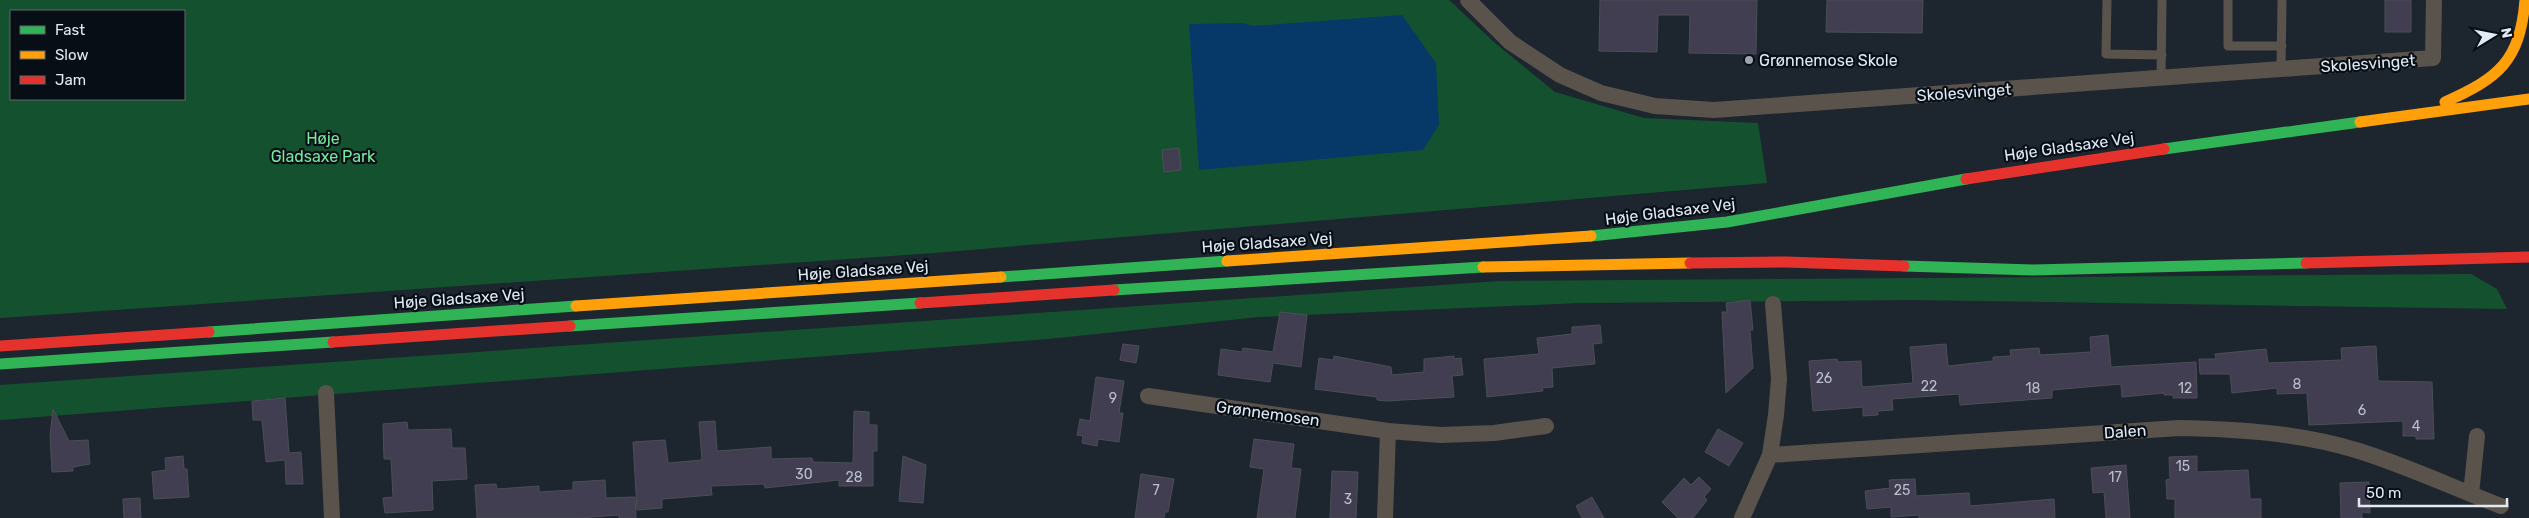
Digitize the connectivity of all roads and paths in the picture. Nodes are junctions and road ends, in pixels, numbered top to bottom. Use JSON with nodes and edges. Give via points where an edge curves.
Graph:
{"nodes":[{"id":1,"x":1468,"y":0,"type":"edge"},
{"id":2,"x":2107,"y":0,"type":"edge"},
{"id":3,"x":2162,"y":0,"type":"edge"},
{"id":4,"x":2228,"y":0,"type":"edge"},
{"id":5,"x":2282,"y":0,"type":"edge"},
{"id":6,"x":2434,"y":0,"type":"edge"},
{"id":7,"x":2525,"y":0,"type":"edge"},
{"id":8,"x":2282,"y":46,"type":"junction"},
{"id":9,"x":2162,"y":55,"type":"junction"},
{"id":10,"x":2281,"y":70,"type":"junction"},
{"id":11,"x":2161,"y":79,"type":"junction"},
{"id":12,"x":2529,"y":99,"type":"edge"},
{"id":13,"x":2416,"y":114,"type":"junction"},
{"id":14,"x":2529,"y":257,"type":"edge"},
{"id":15,"x":1773,"y":304,"type":"dead end"},
{"id":16,"x":0,"y":346,"type":"edge"},
{"id":17,"x":0,"y":364,"type":"edge"},
{"id":18,"x":326,"y":393,"type":"dead end"},
{"id":19,"x":1148,"y":396,"type":"dead end"},
{"id":20,"x":1546,"y":426,"type":"dead end"},
{"id":21,"x":1388,"y":431,"type":"junction"},
{"id":22,"x":2477,"y":436,"type":"dead end"},
{"id":23,"x":1770,"y":455,"type":"junction"},
{"id":24,"x":2471,"y":494,"type":"junction"},
{"id":25,"x":2500,"y":506,"type":"dead end"},
{"id":26,"x":332,"y":518,"type":"edge"},
{"id":27,"x":1385,"y":518,"type":"edge"},
{"id":28,"x":1742,"y":518,"type":"edge"}],
"edges":[{"from":1,"to":11,"type":"street","name":"Skolesvinget","via":[[1510,42],[1560,75],[1601,92],[1655,106],[1714,110]]},
{"from":2,"to":9,"type":"lane","via":[[2106,54]]},
{"from":3,"to":9,"type":"lane"},
{"from":4,"to":8,"type":"lane","via":[[2228,46]]},
{"from":5,"to":8,"type":"lane"},
{"from":6,"to":10,"type":"street","name":"Skolesvinget","via":[[2433,58]]},
{"from":7,"to":13,"type":"street","via":[[2522,34],[2498,73],[2484,84]]},
{"from":8,"to":10,"type":"lane"},
{"from":9,"to":11,"type":"lane"},
{"from":10,"to":11,"type":"street","name":"Skolesvinget"},
{"from":12,"to":13,"type":"street","name":"Høje Gladsaxe Vej"},
{"from":13,"to":16,"type":"street","name":"Høje Gladsaxe Vej","via":[[2021,169],[1727,222],[1624,234]]},
{"from":14,"to":17,"type":"street","via":[[2032,270],[1786,262],[1463,267]]},
{"from":15,"to":23,"type":"street","via":[[1779,379]]},
{"from":18,"to":26,"type":"street"},
{"from":19,"to":21,"type":"street","name":"Grønnemosen"},
{"from":20,"to":21,"type":"street","name":"Grønnemosen","via":[[1441,435]]},
{"from":21,"to":27,"type":"street"},
{"from":22,"to":24,"type":"street"},
{"from":23,"to":24,"type":"street","name":"Dalen","via":[[2179,428],[2232,429],[2292,436],[2359,451]]},
{"from":23,"to":28,"type":"street"},
{"from":24,"to":25,"type":"street","name":"Dalen"}]}
